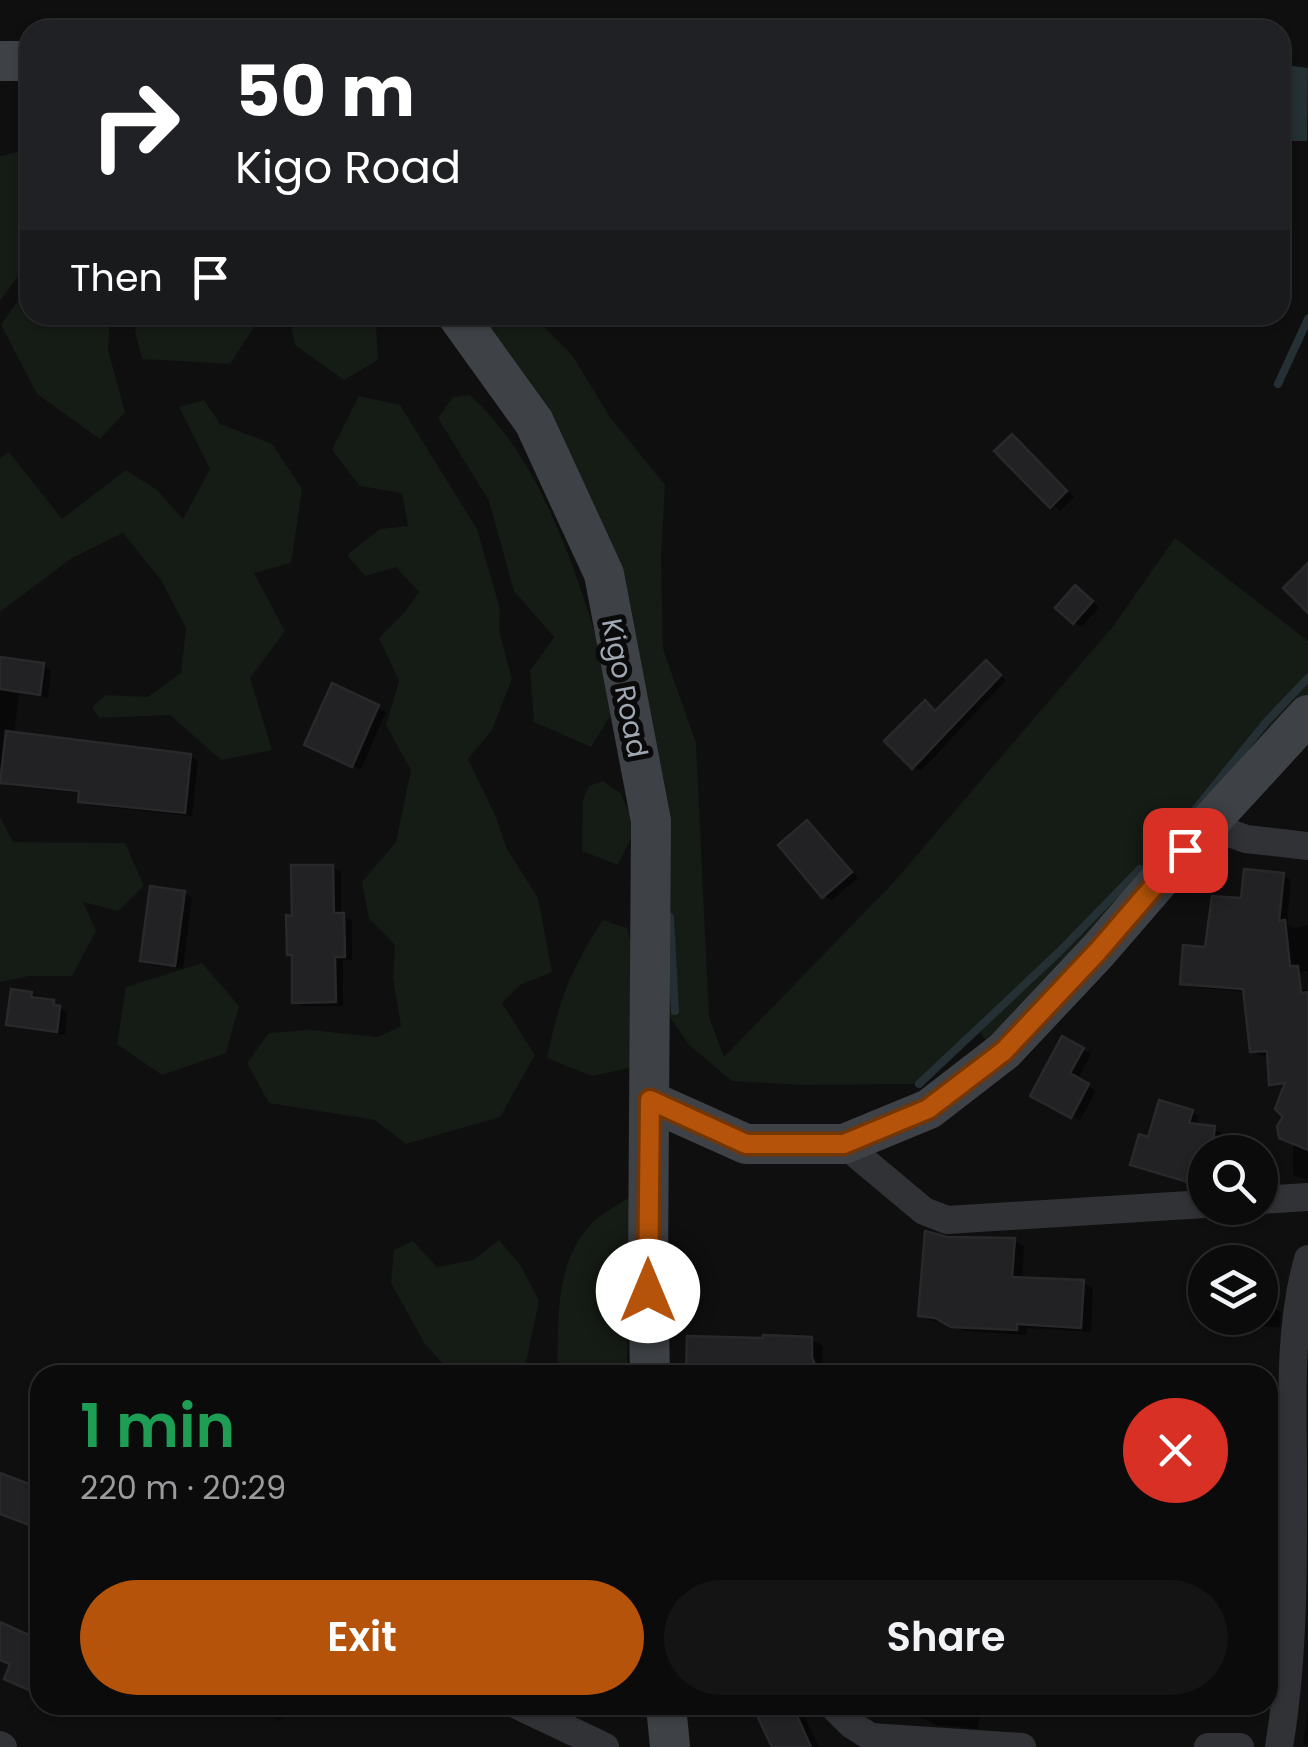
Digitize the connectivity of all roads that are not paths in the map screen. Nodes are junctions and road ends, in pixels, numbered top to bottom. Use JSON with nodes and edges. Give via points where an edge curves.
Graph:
{"nodes":[{"id":1,"x":463,"y":325,"type":"edge"},
{"id":2,"x":1308,"y":714,"type":"edge"},
{"id":3,"x":1207,"y":824,"type":"junction"},
{"id":4,"x":1308,"y":846,"type":"edge"},
{"id":5,"x":650,"y":1100,"type":"junction"},
{"id":6,"x":844,"y":1144,"type":"junction"},
{"id":7,"x":1308,"y":1197,"type":"edge"},
{"id":8,"x":1278,"y":1199,"type":"edge"},
{"id":9,"x":1188,"y":1205,"type":"edge"},
{"id":10,"x":1308,"y":1259,"type":"edge"},
{"id":11,"x":650,"y":1365,"type":"edge"},
{"id":12,"x":539,"y":1715,"type":"edge"},
{"id":13,"x":667,"y":1715,"type":"edge"},
{"id":14,"x":842,"y":1715,"type":"edge"},
{"id":15,"x":605,"y":1747,"type":"edge"},
{"id":16,"x":670,"y":1747,"type":"edge"},
{"id":17,"x":1022,"y":1747,"type":"edge"},
{"id":18,"x":1208,"y":1747,"type":"edge"},
{"id":19,"x":1240,"y":1747,"type":"edge"},
{"id":20,"x":1279,"y":1747,"type":"edge"}],
"edges":[{"from":1,"to":5,"type":"street","name":"Kigo Road","via":[[534,422],[604,574],[651,820]]},
{"from":2,"to":3,"type":"street"},
{"from":3,"to":4,"type":"street","via":[[1246,839]]},
{"from":3,"to":6,"type":"street","via":[[1004,1051],[928,1109]]},
{"from":5,"to":6,"type":"street","via":[[746,1144]]},
{"from":5,"to":11,"type":"street","name":"Kigo Road"},
{"from":6,"to":9,"type":"street","via":[[924,1210],[947,1220]]},
{"from":7,"to":8,"type":"street"},
{"from":10,"to":20,"type":"street","via":[[1292,1387],[1292,1636]]},
{"from":12,"to":15,"type":"street"},
{"from":13,"to":16,"type":"street"},
{"from":14,"to":17,"type":"street","via":[[871,1736]]},
{"from":18,"to":19,"type":"street"}]}
